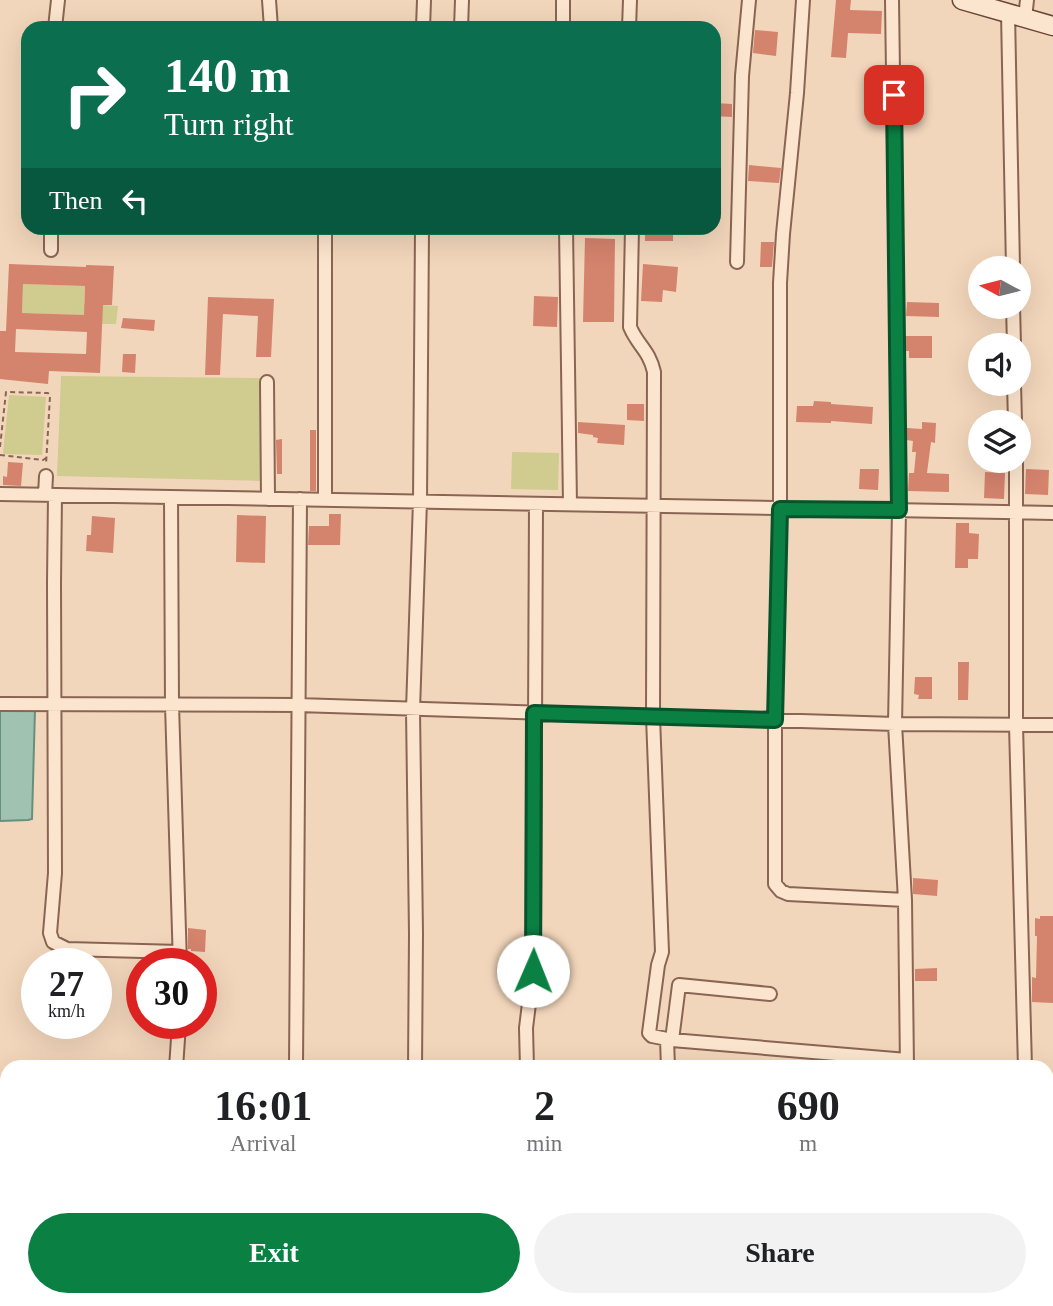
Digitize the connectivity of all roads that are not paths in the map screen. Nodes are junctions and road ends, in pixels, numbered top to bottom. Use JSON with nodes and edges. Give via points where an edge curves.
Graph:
{"nodes":[{"id":1,"x":58,"y":0,"type":"edge"},
{"id":2,"x":269,"y":0,"type":"edge"},
{"id":3,"x":424,"y":0,"type":"edge"},
{"id":4,"x":462,"y":0,"type":"edge"},
{"id":5,"x":563,"y":0,"type":"edge"},
{"id":6,"x":630,"y":0,"type":"edge"},
{"id":7,"x":748,"y":0,"type":"edge"},
{"id":8,"x":803,"y":0,"type":"edge"},
{"id":9,"x":962,"y":0,"type":"edge"},
{"id":10,"x":892,"y":6,"type":"edge"},
{"id":11,"x":1014,"y":7,"type":"edge"},
{"id":12,"x":56,"y":21,"type":"edge"},
{"id":13,"x":270,"y":21,"type":"edge"},
{"id":14,"x":423,"y":21,"type":"edge"},
{"id":15,"x":461,"y":21,"type":"edge"},
{"id":16,"x":563,"y":21,"type":"edge"},
{"id":17,"x":629,"y":21,"type":"edge"},
{"id":18,"x":1053,"y":26,"type":"edge"},
{"id":19,"x":51,"y":235,"type":"edge"},
{"id":20,"x":326,"y":235,"type":"edge"},
{"id":21,"x":422,"y":235,"type":"edge"},
{"id":22,"x":566,"y":235,"type":"edge"},
{"id":23,"x":632,"y":235,"type":"edge"},
{"id":24,"x":51,"y":250,"type":"dead end"},
{"id":25,"x":1013,"y":256,"type":"edge"},
{"id":26,"x":737,"y":262,"type":"dead end"},
{"id":27,"x":267,"y":382,"type":"dead end"},
{"id":28,"x":1016,"y":473,"type":"edge"},
{"id":29,"x":46,"y":476,"type":"dead end"},
{"id":30,"x":0,"y":494,"type":"edge"},
{"id":31,"x":50,"y":495,"type":"junction"},
{"id":32,"x":171,"y":497,"type":"junction"},
{"id":33,"x":268,"y":499,"type":"junction"},
{"id":34,"x":300,"y":499,"type":"junction"},
{"id":35,"x":325,"y":500,"type":"junction"},
{"id":36,"x":420,"y":501,"type":"junction"},
{"id":37,"x":536,"y":504,"type":"junction"},
{"id":38,"x":570,"y":504,"type":"junction"},
{"id":39,"x":654,"y":506,"type":"junction"},
{"id":40,"x":780,"y":509,"type":"junction"},
{"id":41,"x":899,"y":510,"type":"junction"},
{"id":42,"x":1016,"y":512,"type":"junction"},
{"id":43,"x":1053,"y":513,"type":"edge"},
{"id":44,"x":0,"y":704,"type":"edge"},
{"id":45,"x":54,"y":704,"type":"junction"},
{"id":46,"x":172,"y":705,"type":"junction"},
{"id":47,"x":299,"y":705,"type":"junction"},
{"id":48,"x":413,"y":710,"type":"junction"},
{"id":49,"x":534,"y":713,"type":"junction"},
{"id":50,"x":653,"y":717,"type":"junction"},
{"id":51,"x":775,"y":720,"type":"junction"},
{"id":52,"x":895,"y":724,"type":"junction"},
{"id":53,"x":1016,"y":725,"type":"junction"},
{"id":54,"x":1053,"y":725,"type":"edge"},
{"id":55,"x":905,"y":901,"type":"junction"},
{"id":56,"x":180,"y":948,"type":"edge"},
{"id":57,"x":126,"y":954,"type":"edge"},
{"id":58,"x":770,"y":994,"type":"dead end"},
{"id":59,"x":178,"y":1039,"type":"edge"},
{"id":60,"x":670,"y":1040,"type":"junction"},
{"id":61,"x":177,"y":1060,"type":"edge"},
{"id":62,"x":296,"y":1060,"type":"edge"},
{"id":63,"x":415,"y":1060,"type":"edge"},
{"id":64,"x":527,"y":1060,"type":"edge"},
{"id":65,"x":669,"y":1060,"type":"edge"},
{"id":66,"x":868,"y":1060,"type":"edge"},
{"id":67,"x":907,"y":1060,"type":"edge"},
{"id":68,"x":1025,"y":1060,"type":"edge"}],
"edges":[{"from":1,"to":12,"type":"street"},
{"from":2,"to":13,"type":"street"},
{"from":3,"to":14,"type":"street"},
{"from":4,"to":15,"type":"street"},
{"from":5,"to":16,"type":"street"},
{"from":6,"to":17,"type":"street"},
{"from":7,"to":26,"type":"street"},
{"from":8,"to":40,"type":"street","via":[[780,283]]},
{"from":9,"to":11,"type":"main road"},
{"from":10,"to":41,"type":"street"},
{"from":11,"to":18,"type":"main road"},
{"from":11,"to":25,"type":"street","via":[[1008,32]]},
{"from":19,"to":24,"type":"street"},
{"from":20,"to":35,"type":"street"},
{"from":21,"to":36,"type":"street"},
{"from":22,"to":38,"type":"street"},
{"from":23,"to":39,"type":"street","via":[[630,327],[649,355],[654,372]]},
{"from":27,"to":33,"type":"street"},
{"from":28,"to":42,"type":"street"},
{"from":29,"to":31,"type":"street"},
{"from":30,"to":31,"type":"street"},
{"from":31,"to":32,"type":"street"},
{"from":31,"to":45,"type":"street"},
{"from":32,"to":33,"type":"street"},
{"from":32,"to":46,"type":"street"},
{"from":33,"to":34,"type":"street"},
{"from":34,"to":35,"type":"street"},
{"from":34,"to":47,"type":"street"},
{"from":35,"to":36,"type":"street"},
{"from":36,"to":37,"type":"street"},
{"from":36,"to":48,"type":"street"},
{"from":37,"to":38,"type":"street"},
{"from":37,"to":49,"type":"street"},
{"from":38,"to":39,"type":"street"},
{"from":39,"to":40,"type":"street"},
{"from":39,"to":50,"type":"street"},
{"from":40,"to":41,"type":"street"},
{"from":40,"to":51,"type":"street"},
{"from":41,"to":42,"type":"street"},
{"from":41,"to":52,"type":"street"},
{"from":42,"to":43,"type":"street"},
{"from":42,"to":53,"type":"street"},
{"from":44,"to":45,"type":"street"},
{"from":45,"to":46,"type":"street"},
{"from":45,"to":57,"type":"street","via":[[55,873],[50,933],[53,942],[67,949]]},
{"from":46,"to":47,"type":"street"},
{"from":46,"to":56,"type":"street"},
{"from":47,"to":48,"type":"street"},
{"from":47,"to":62,"type":"street"},
{"from":48,"to":49,"type":"street"},
{"from":48,"to":63,"type":"street"},
{"from":49,"to":50,"type":"street"},
{"from":49,"to":64,"type":"street","via":[[534,961]]},
{"from":50,"to":51,"type":"street"},
{"from":50,"to":60,"type":"street","via":[[662,952],[649,1034]]},
{"from":51,"to":52,"type":"street"},
{"from":51,"to":55,"type":"street","via":[[775,884],[789,894]]},
{"from":52,"to":53,"type":"street"},
{"from":52,"to":55,"type":"street"},
{"from":53,"to":54,"type":"street"},
{"from":53,"to":68,"type":"street"},
{"from":55,"to":67,"type":"street"},
{"from":58,"to":60,"type":"street","via":[[679,985]]},
{"from":59,"to":61,"type":"street"},
{"from":60,"to":65,"type":"street"},
{"from":60,"to":66,"type":"street"}]}
